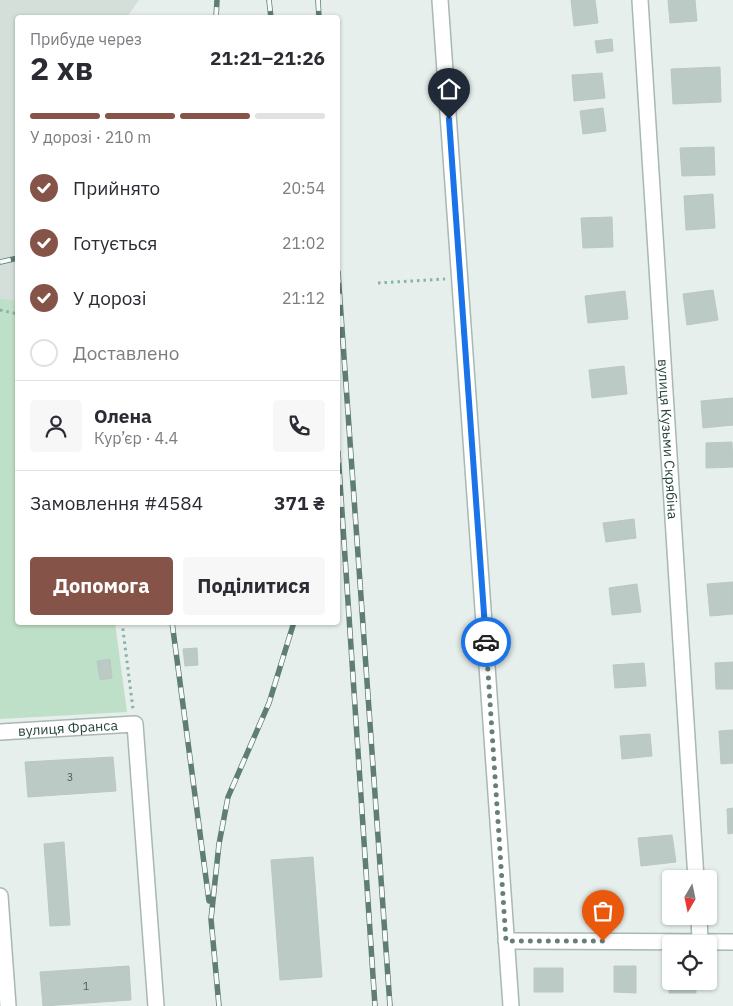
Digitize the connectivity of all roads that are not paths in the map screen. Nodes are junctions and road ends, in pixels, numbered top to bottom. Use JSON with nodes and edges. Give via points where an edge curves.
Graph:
{"nodes":[{"id":1,"x":440,"y":0,"type":"edge"},
{"id":2,"x":640,"y":0,"type":"edge"},
{"id":3,"x":0,"y":732,"type":"edge"},
{"id":4,"x":695,"y":870,"type":"edge"},
{"id":5,"x":0,"y":896,"type":"edge"},
{"id":6,"x":506,"y":941,"type":"junction"},
{"id":7,"x":662,"y":942,"type":"edge"},
{"id":8,"x":717,"y":942,"type":"edge"},
{"id":9,"x":733,"y":942,"type":"edge"},
{"id":10,"x":8,"y":1006,"type":"edge"},
{"id":11,"x":156,"y":1006,"type":"edge"},
{"id":12,"x":511,"y":1006,"type":"edge"}],
"edges":[{"from":1,"to":6,"type":"street"},
{"from":2,"to":4,"type":"street","name":"вулиця Кузьми Скрябіна"},
{"from":3,"to":11,"type":"street","name":"вулиця Франса","via":[[136,724]]},
{"from":5,"to":10,"type":"street"},
{"from":6,"to":7,"type":"street"},
{"from":6,"to":12,"type":"street"},
{"from":8,"to":9,"type":"street"}]}
